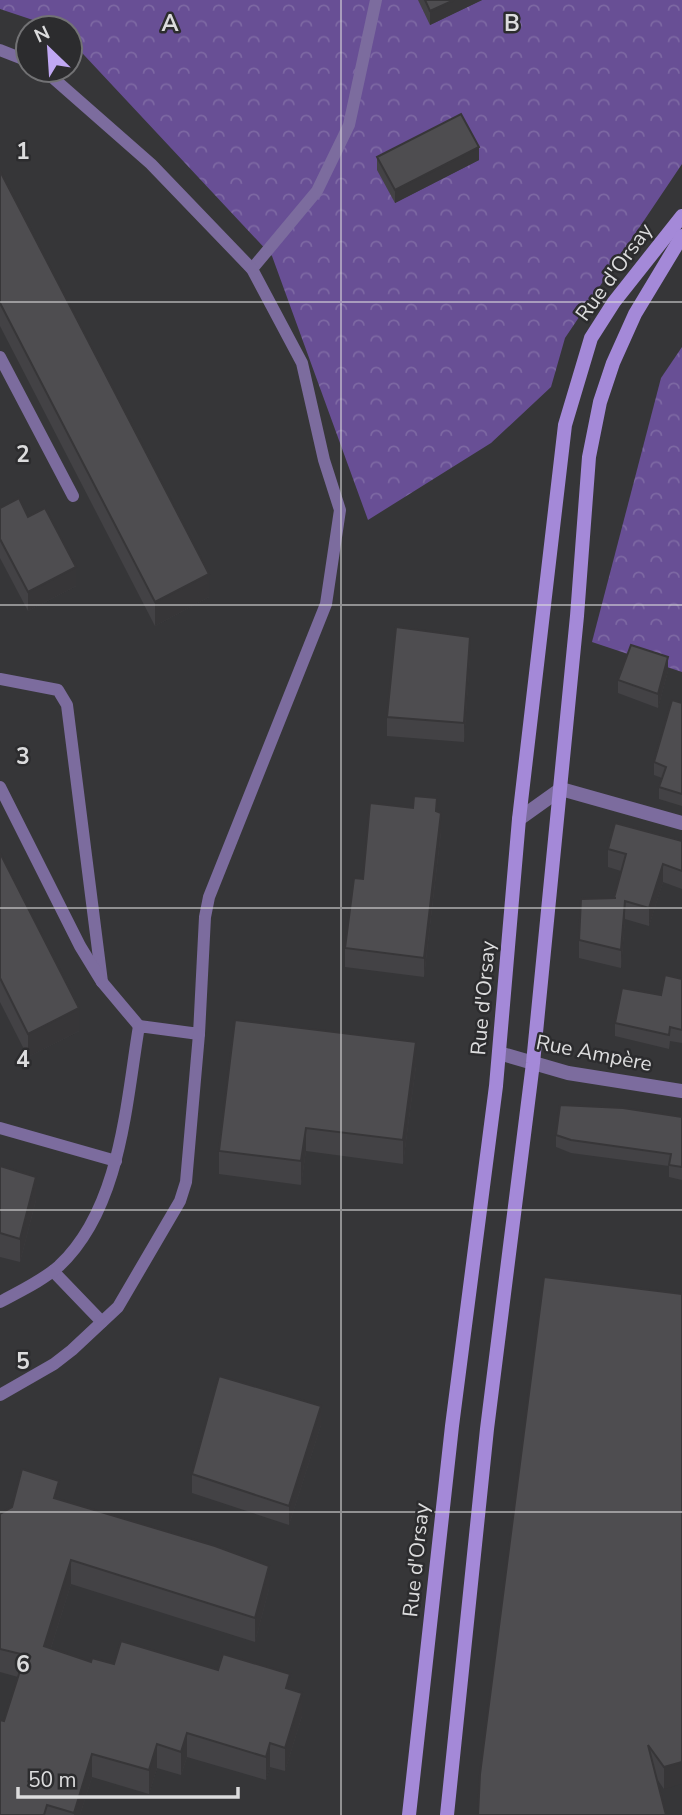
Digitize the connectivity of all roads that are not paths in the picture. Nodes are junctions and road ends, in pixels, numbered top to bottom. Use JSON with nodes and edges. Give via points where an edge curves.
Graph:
{"nodes":[{"id":1,"x":376,"y":0,"type":"edge"},
{"id":2,"x":60,"y":84,"type":"edge"},
{"id":3,"x":682,"y":216,"type":"edge"},
{"id":4,"x":682,"y":236,"type":"edge"},
{"id":5,"x":252,"y":269,"type":"junction"},
{"id":6,"x":0,"y":357,"type":"edge"},
{"id":7,"x":73,"y":496,"type":"dead end"},
{"id":8,"x":0,"y":679,"type":"edge"},
{"id":9,"x":0,"y":787,"type":"edge"},
{"id":10,"x":561,"y":789,"type":"junction"},
{"id":11,"x":519,"y":819,"type":"junction"},
{"id":12,"x":682,"y":823,"type":"edge"},
{"id":13,"x":102,"y":982,"type":"junction"},
{"id":14,"x":139,"y":1026,"type":"junction"},
{"id":15,"x":199,"y":1034,"type":"junction"},
{"id":16,"x":499,"y":1053,"type":"junction"},
{"id":17,"x":533,"y":1063,"type":"junction"},
{"id":18,"x":682,"y":1091,"type":"edge"},
{"id":19,"x":0,"y":1128,"type":"edge"},
{"id":20,"x":116,"y":1161,"type":"junction"},
{"id":21,"x":53,"y":1271,"type":"junction"},
{"id":22,"x":0,"y":1302,"type":"edge"},
{"id":23,"x":102,"y":1322,"type":"junction"},
{"id":24,"x":0,"y":1395,"type":"edge"},
{"id":25,"x":408,"y":1815,"type":"edge"},
{"id":26,"x":447,"y":1815,"type":"edge"}],
"edges":[{"from":1,"to":5,"type":"lane","via":[[349,125],[317,191]]},
{"from":2,"to":5,"type":"lane","via":[[151,164]]},
{"from":3,"to":11,"type":"main road","name":"Rue d'Orsay","via":[[591,338],[571,400]]},
{"from":4,"to":10,"type":"main road","name":"Rue d'Orsay","via":[[635,314],[600,402],[589,457]]},
{"from":5,"to":15,"type":"lane","via":[[302,363],[340,510],[326,604],[209,897]]},
{"from":6,"to":7,"type":"lane"},
{"from":8,"to":13,"type":"lane","via":[[58,690],[67,705]]},
{"from":9,"to":13,"type":"lane"},
{"from":10,"to":11,"type":"street"},
{"from":10,"to":12,"type":"street"},
{"from":10,"to":17,"type":"main road","name":"Rue d'Orsay"},
{"from":11,"to":16,"type":"main road","name":"Rue d'Orsay"},
{"from":13,"to":14,"type":"lane"},
{"from":14,"to":15,"type":"lane"},
{"from":14,"to":20,"type":"lane"},
{"from":15,"to":23,"type":"lane","via":[[186,1182],[180,1200],[118,1307]]},
{"from":16,"to":17,"type":"street","name":"Rue Ampère"},
{"from":16,"to":25,"type":"main road","name":"Rue d'Orsay"},
{"from":17,"to":18,"type":"street","name":"Rue Ampère"},
{"from":17,"to":26,"type":"main road","name":"Rue d'Orsay","via":[[487,1429]]},
{"from":19,"to":20,"type":"lane"},
{"from":20,"to":21,"type":"lane","via":[[90,1225]]},
{"from":21,"to":22,"type":"lane"},
{"from":21,"to":23,"type":"lane"},
{"from":23,"to":24,"type":"lane","via":[[54,1364]]}]}
